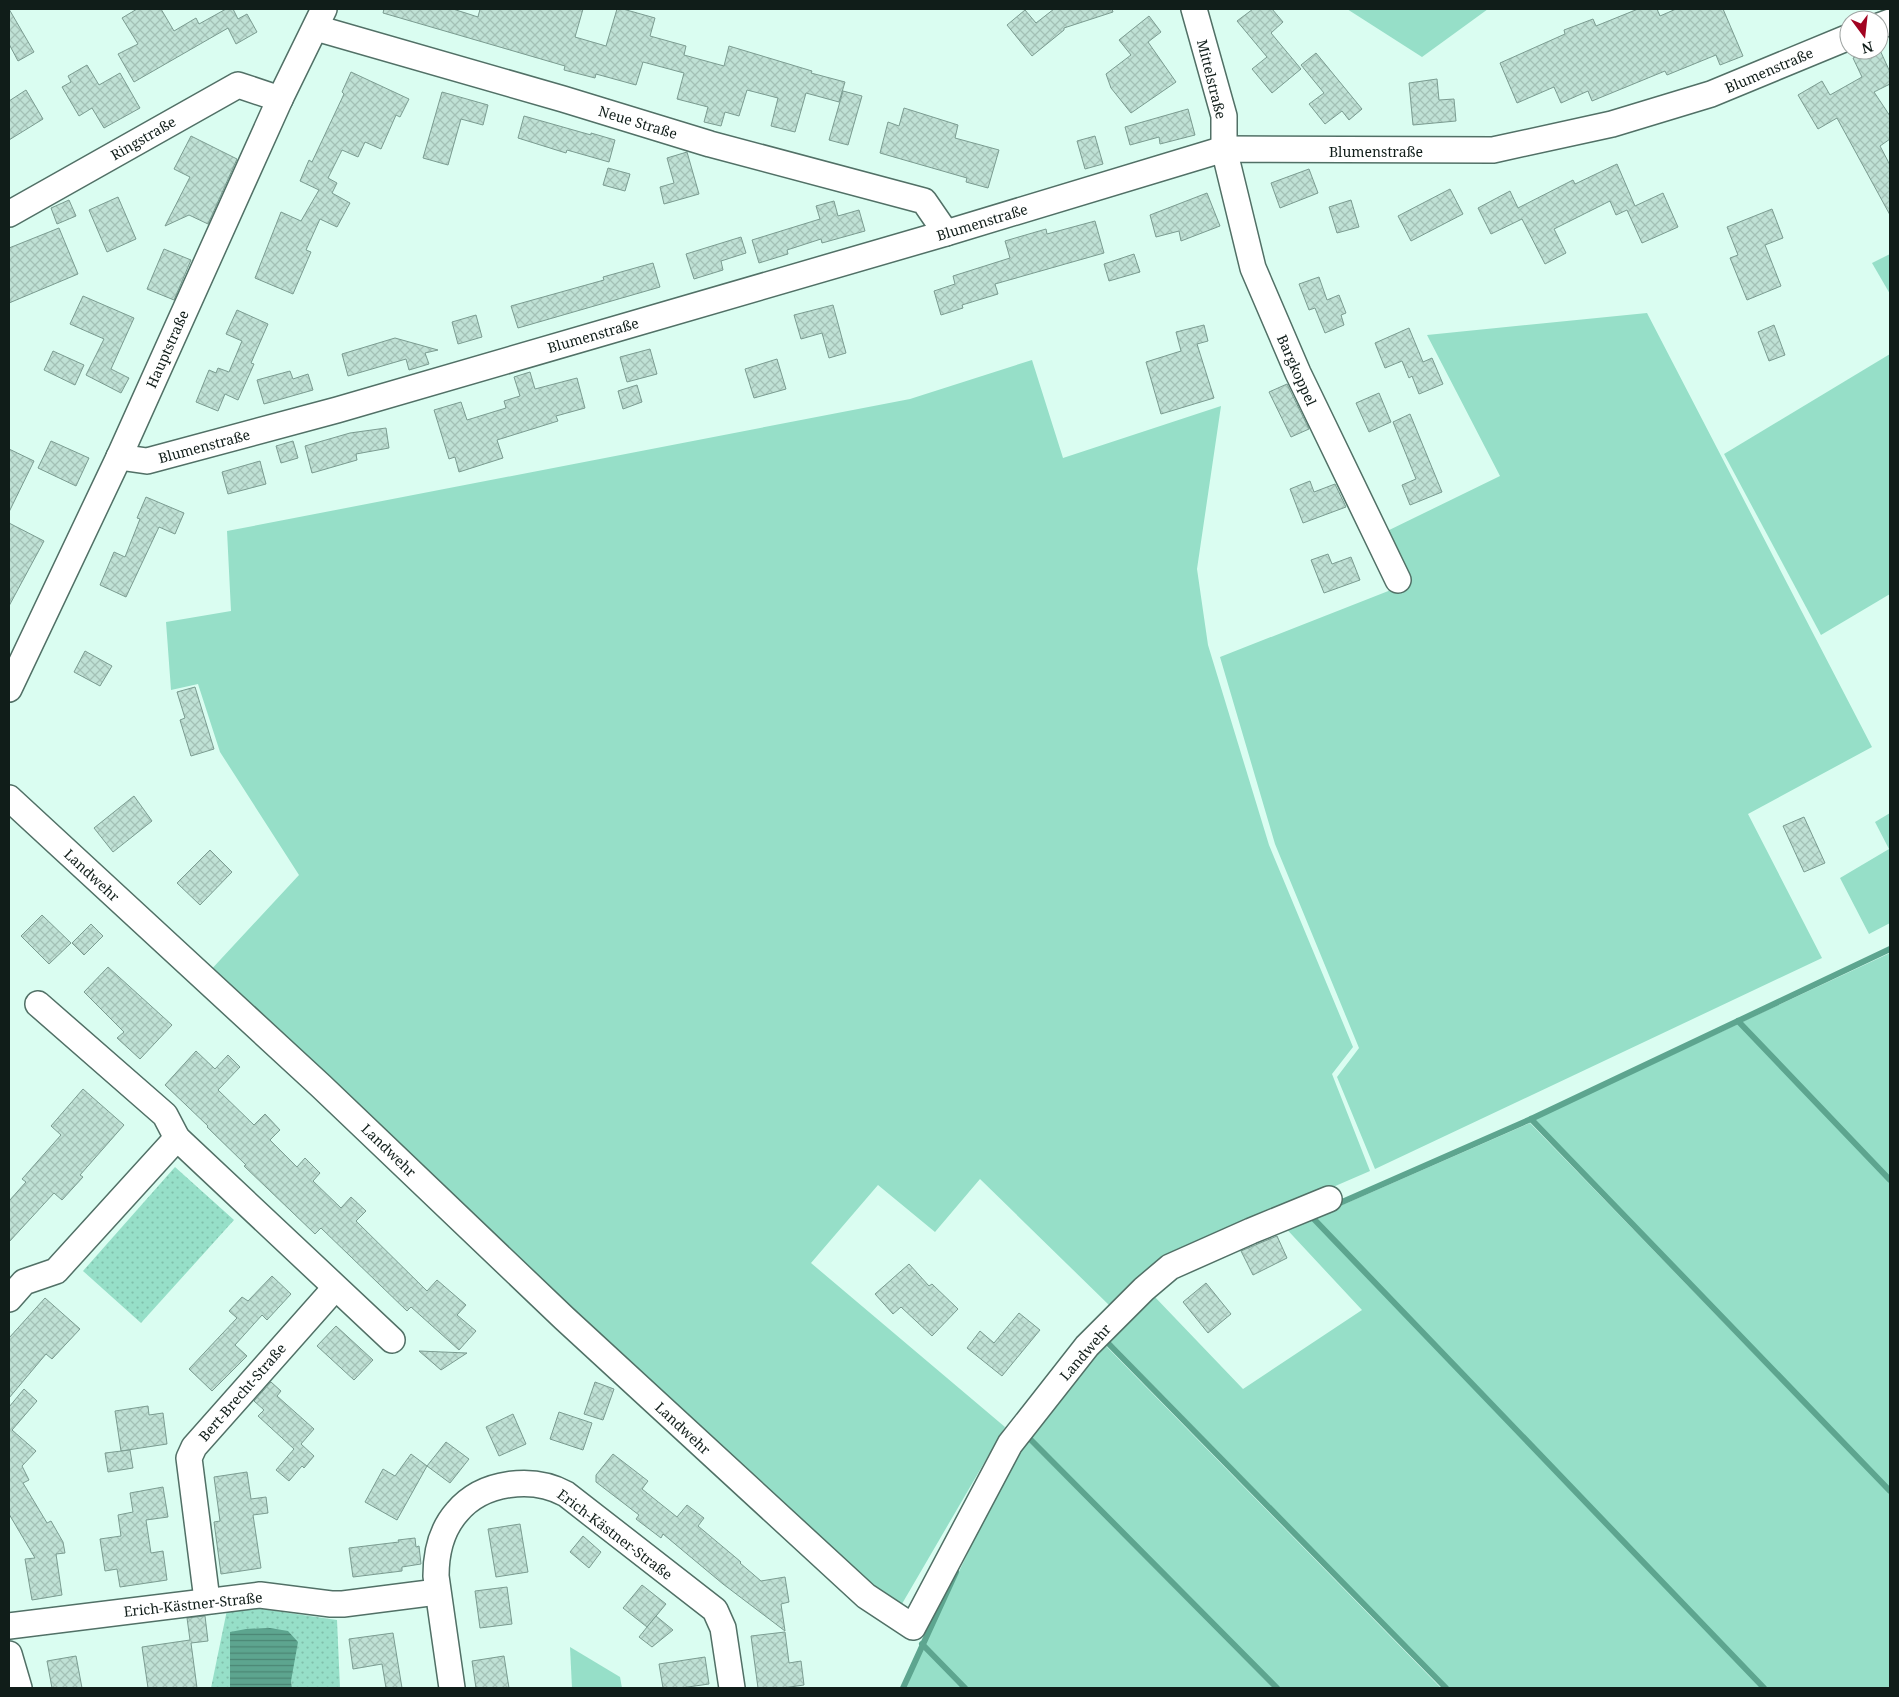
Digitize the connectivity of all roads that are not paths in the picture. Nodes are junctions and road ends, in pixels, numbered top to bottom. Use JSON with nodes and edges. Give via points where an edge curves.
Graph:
{"nodes":[{"id":1,"x":1194,"y":9,"type":"edge"},
{"id":2,"x":320,"y":18,"type":"edge"},
{"id":3,"x":1839,"y":40,"type":"edge"},
{"id":4,"x":280,"y":99,"type":"junction"},
{"id":5,"x":1224,"y":150,"type":"junction"},
{"id":6,"x":9,"y":214,"type":"edge"},
{"id":7,"x":946,"y":233,"type":"junction"},
{"id":8,"x":119,"y":458,"type":"junction"},
{"id":9,"x":1398,"y":580,"type":"dead end"},
{"id":10,"x":9,"y":689,"type":"edge"},
{"id":11,"x":9,"y":798,"type":"edge"},
{"id":12,"x":38,"y":1004,"type":"dead end"},
{"id":13,"x":177,"y":1138,"type":"junction"},
{"id":14,"x":1329,"y":1199,"type":"dead end"},
{"id":15,"x":335,"y":1288,"type":"junction"},
{"id":16,"x":9,"y":1299,"type":"edge"},
{"id":17,"x":392,"y":1340,"type":"dead end"},
{"id":18,"x":437,"y":1592,"type":"junction"},
{"id":19,"x":207,"y":1600,"type":"junction"},
{"id":20,"x":9,"y":1626,"type":"edge"},
{"id":21,"x":9,"y":1654,"type":"edge"},
{"id":22,"x":19,"y":1688,"type":"edge"},
{"id":23,"x":452,"y":1688,"type":"edge"},
{"id":24,"x":732,"y":1688,"type":"edge"}],
"edges":[{"from":1,"to":5,"type":"street","name":"Mittelstraße","via":[[1224,116]]},
{"from":2,"to":4,"type":"street","name":"Hauptstraße"},
{"from":2,"to":7,"type":"street","name":"Neue Straße","via":[[710,144],[924,201]]},
{"from":3,"to":5,"type":"street","name":"Blumenstraße","via":[[1711,94],[1612,124],[1492,150]]},
{"from":4,"to":6,"type":"street","name":"Ringstraße","via":[[238,85]]},
{"from":4,"to":8,"type":"street","name":"Hauptstraße"},
{"from":5,"to":7,"type":"street","name":"Blumenstraße"},
{"from":5,"to":9,"type":"street","name":"Bargkoppel","via":[[1253,268],[1298,373]]},
{"from":7,"to":8,"type":"street","name":"Blumenstraße","via":[[243,436],[147,461]]},
{"from":8,"to":10,"type":"street","name":"Hauptstraße"},
{"from":11,"to":14,"type":"street","name":"Landwehr","via":[[844,1576],[866,1596],[912,1627],[1010,1444],[1087,1346],[1170,1267]]},
{"from":12,"to":13,"type":"street","via":[[164,1116]]},
{"from":13,"to":15,"type":"street"},
{"from":13,"to":16,"type":"street","via":[[56,1271],[24,1282]]},
{"from":15,"to":17,"type":"street"},
{"from":15,"to":19,"type":"street","name":"Bert-Brecht-Straße","via":[[191,1453],[189,1458]]},
{"from":18,"to":19,"type":"street","name":"Erich-Kästner-Straße","via":[[343,1604],[260,1595]]},
{"from":18,"to":23,"type":"street","name":"Erich-Kästner-Straße"},
{"from":18,"to":24,"type":"street","name":"Erich-Kästner-Straße","via":[[436,1563],[441,1539],[466,1503],[509,1484],[528,1483],[556,1488],[715,1610],[723,1628]]},
{"from":19,"to":20,"type":"street","name":"Erich-Kästner-Straße"},
{"from":21,"to":22,"type":"street"}]}
